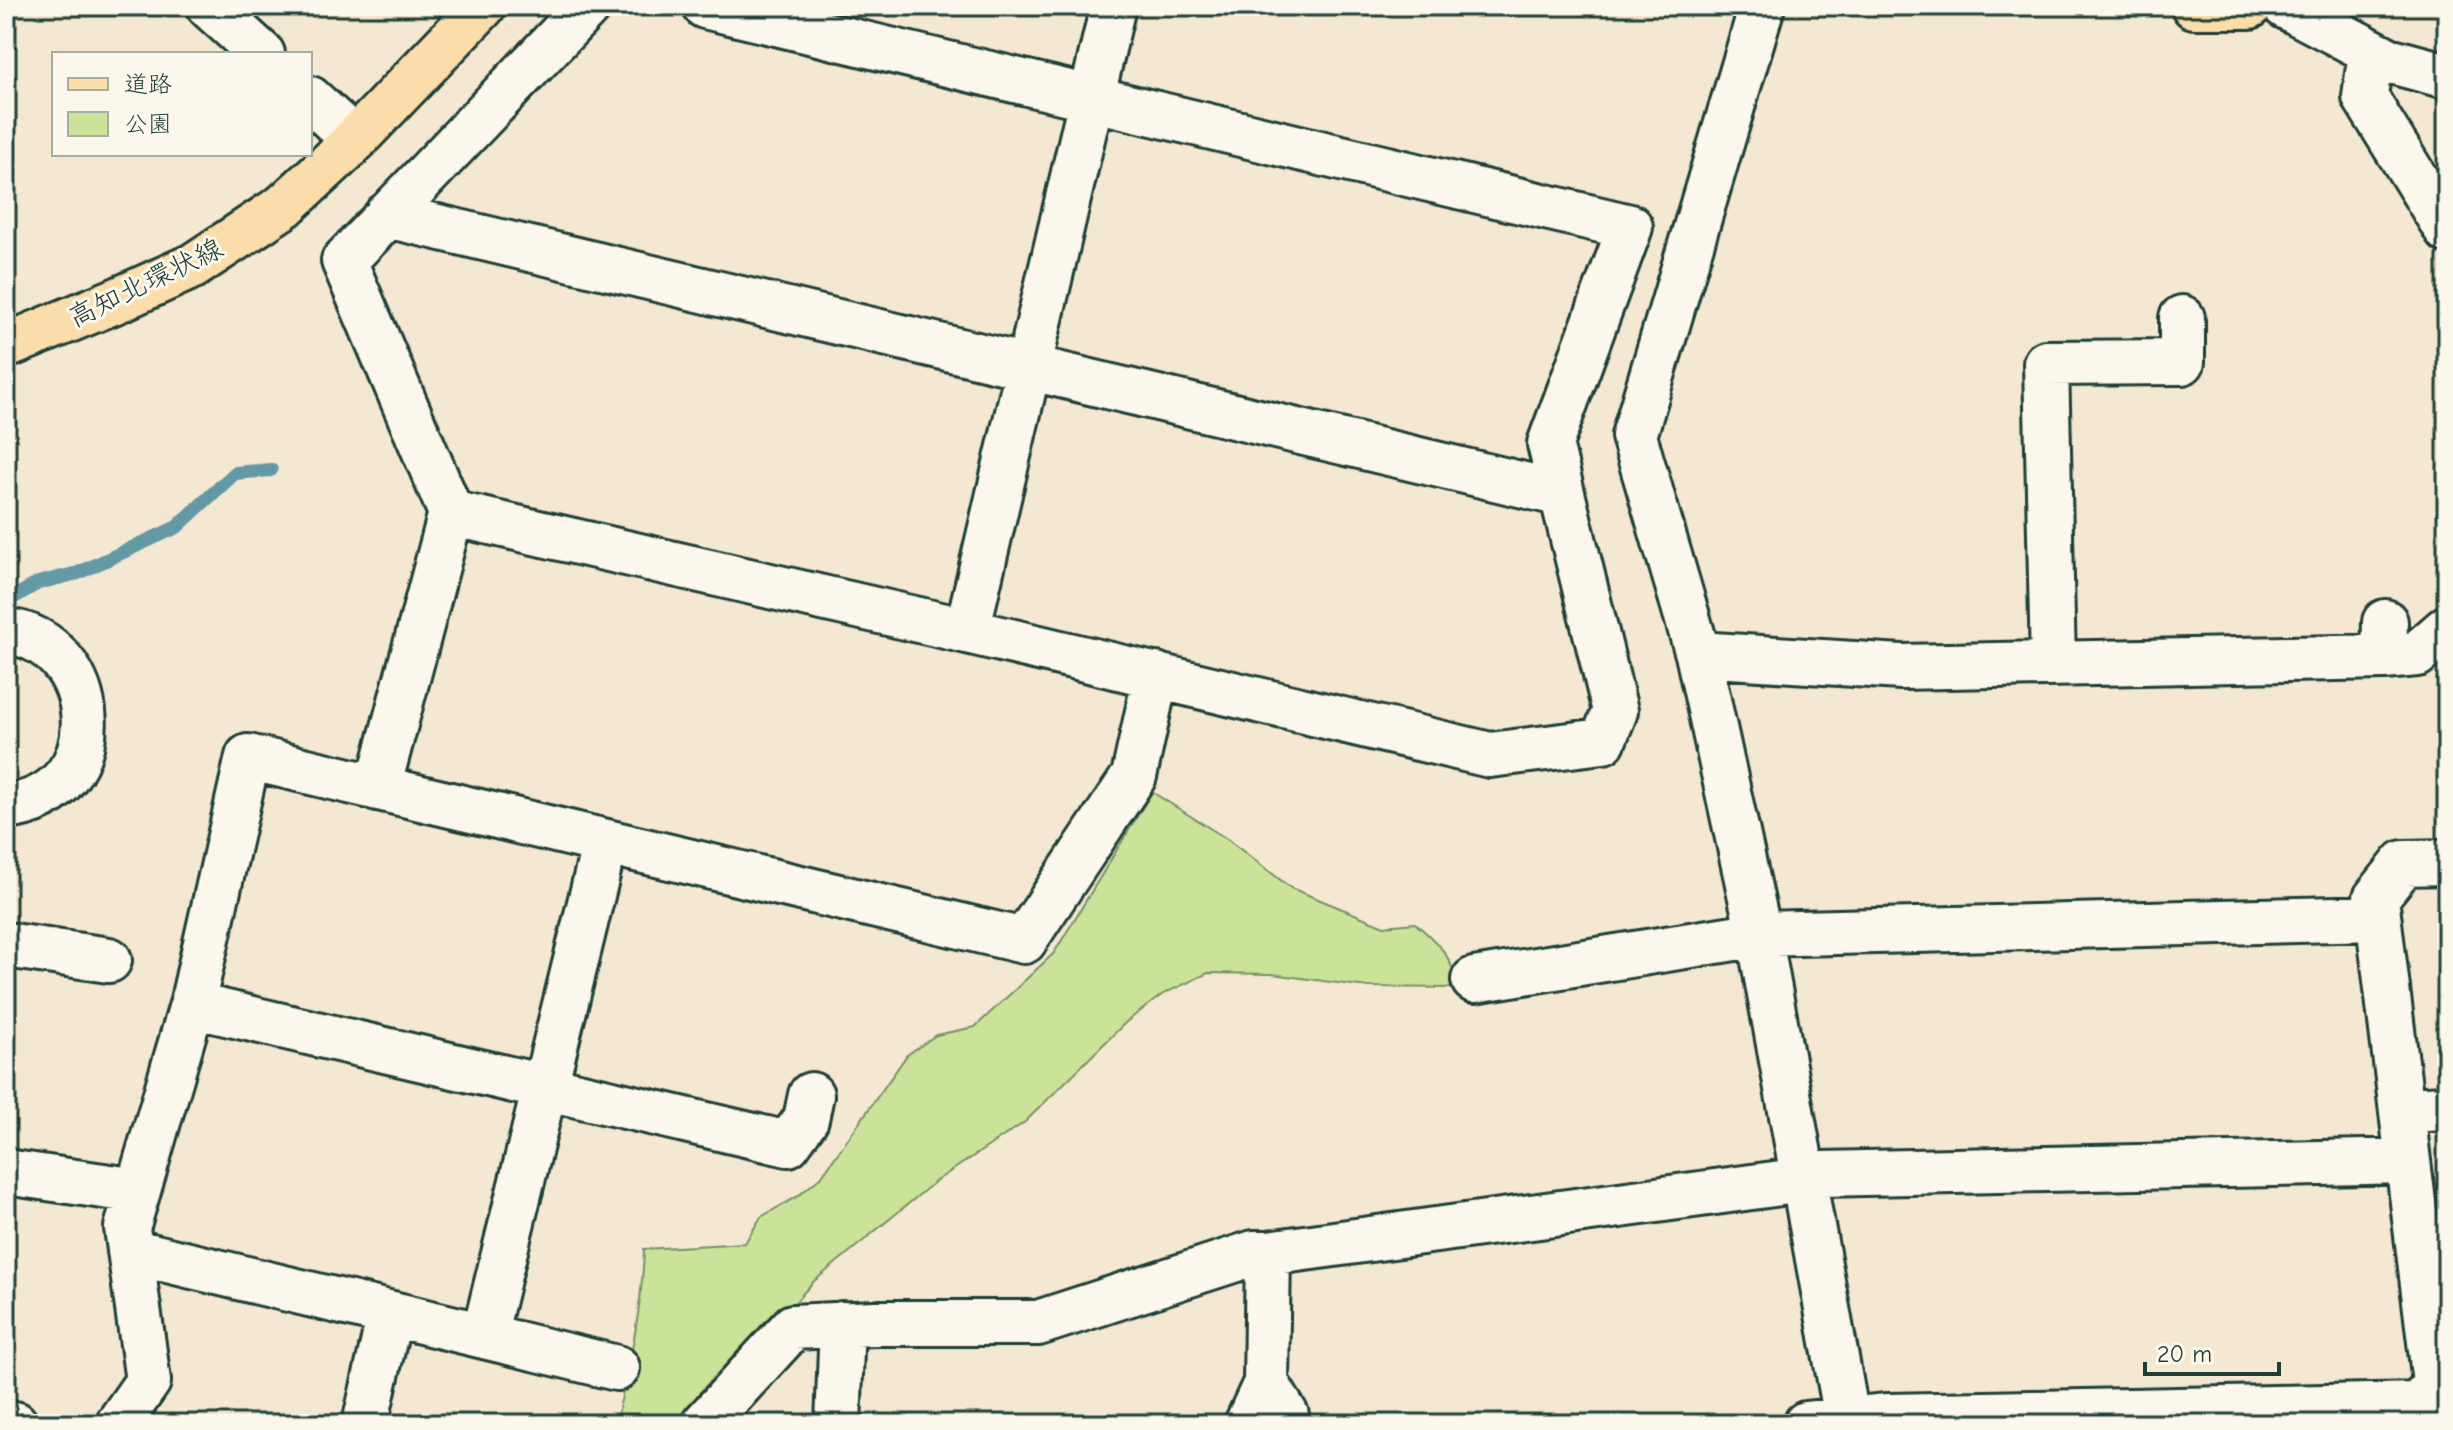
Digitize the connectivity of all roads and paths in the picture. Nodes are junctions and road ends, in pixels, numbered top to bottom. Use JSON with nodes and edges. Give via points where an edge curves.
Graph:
{"nodes":[{"id":1,"x":209,"y":6,"type":"edge"},
{"id":2,"x":483,"y":6,"type":"edge"},
{"id":3,"x":588,"y":6,"type":"edge"},
{"id":4,"x":705,"y":6,"type":"edge"},
{"id":5,"x":1113,"y":6,"type":"edge"},
{"id":6,"x":1762,"y":6,"type":"edge"},
{"id":7,"x":2194,"y":6,"type":"edge"},
{"id":8,"x":2250,"y":6,"type":"edge"},
{"id":9,"x":2285,"y":6,"type":"edge"},
{"id":10,"x":2371,"y":51,"type":"junction"},
{"id":11,"x":260,"y":52,"type":"edge"},
{"id":12,"x":2447,"y":76,"type":"edge"},
{"id":13,"x":1092,"y":98,"type":"junction"},
{"id":14,"x":312,"y":101,"type":"edge"},
{"id":15,"x":355,"y":140,"type":"junction"},
{"id":16,"x":387,"y":215,"type":"junction"},
{"id":17,"x":2447,"y":230,"type":"edge"},
{"id":18,"x":2182,"y":318,"type":"dead end"},
{"id":19,"x":6,"y":346,"type":"edge"},
{"id":20,"x":1028,"y":367,"type":"junction"},
{"id":21,"x":1562,"y":494,"type":"junction"},
{"id":22,"x":451,"y":513,"type":"junction"},
{"id":23,"x":2447,"y":628,"type":"edge"},
{"id":24,"x":6,"y":631,"type":"edge"},
{"id":25,"x":967,"y":631,"type":"junction"},
{"id":26,"x":1698,"y":654,"type":"junction"},
{"id":27,"x":2053,"y":664,"type":"junction"},
{"id":28,"x":1156,"y":675,"type":"junction"},
{"id":29,"x":378,"y":788,"type":"junction"},
{"id":30,"x":6,"y":807,"type":"edge"},
{"id":31,"x":605,"y":842,"type":"junction"},
{"id":32,"x":2447,"y":862,"type":"edge"},
{"id":33,"x":2378,"y":918,"type":"junction"},
{"id":34,"x":1759,"y":934,"type":"junction"},
{"id":35,"x":6,"y":945,"type":"edge"},
{"id":36,"x":109,"y":960,"type":"dead end"},
{"id":37,"x":1474,"y":980,"type":"dead end"},
{"id":38,"x":192,"y":1005,"type":"junction"},
{"id":39,"x":546,"y":1087,"type":"junction"},
{"id":40,"x":811,"y":1095,"type":"dead end"},
{"id":41,"x":2447,"y":1108,"type":"edge"},
{"id":42,"x":2402,"y":1110,"type":"junction"},
{"id":43,"x":2408,"y":1161,"type":"junction"},
{"id":44,"x":6,"y":1172,"type":"edge"},
{"id":45,"x":1802,"y":1178,"type":"junction"},
{"id":46,"x":138,"y":1191,"type":"junction"},
{"id":47,"x":130,"y":1251,"type":"junction"},
{"id":48,"x":1268,"y":1253,"type":"junction"},
{"id":49,"x":390,"y":1314,"type":"junction"},
{"id":50,"x":842,"y":1324,"type":"junction"},
{"id":51,"x":484,"y":1336,"type":"junction"},
{"id":52,"x":617,"y":1368,"type":"dead end"},
{"id":53,"x":2441,"y":1375,"type":"edge"},
{"id":54,"x":1266,"y":1383,"type":"junction"},
{"id":55,"x":2397,"y":1415,"type":"edge"},
{"id":56,"x":1834,"y":1422,"type":"edge"},
{"id":57,"x":6,"y":1423,"type":"edge"},
{"id":58,"x":15,"y":1424,"type":"edge"},
{"id":59,"x":118,"y":1424,"type":"edge"},
{"id":60,"x":365,"y":1424,"type":"edge"},
{"id":61,"x":704,"y":1424,"type":"edge"},
{"id":62,"x":838,"y":1424,"type":"edge"},
{"id":63,"x":1247,"y":1424,"type":"edge"},
{"id":64,"x":1287,"y":1424,"type":"edge"}],
"edges":[{"from":1,"to":11,"type":"street"},
{"from":2,"to":15,"type":"main road","name":"高知北環状線"},
{"from":3,"to":16,"type":"street"},
{"from":4,"to":13,"type":"street"},
{"from":5,"to":13,"type":"street"},
{"from":6,"to":26,"type":"street","via":[[1634,436]]},
{"from":7,"to":8,"type":"main road"},
{"from":9,"to":10,"type":"street"},
{"from":10,"to":12,"type":"street"},
{"from":10,"to":17,"type":"street","via":[[2365,97]]},
{"from":13,"to":20,"type":"street"},
{"from":13,"to":21,"type":"street","via":[[1630,227],[1550,444]]},
{"from":14,"to":15,"type":"street"},
{"from":15,"to":19,"type":"main road","name":"高知北環状線","via":[[284,206],[193,266]]},
{"from":16,"to":20,"type":"street"},
{"from":16,"to":22,"type":"street","via":[[344,261]]},
{"from":18,"to":27,"type":"street","via":[[2182,362],[2046,363]]},
{"from":20,"to":21,"type":"street"},
{"from":20,"to":25,"type":"street"},
{"from":21,"to":28,"type":"street","via":[[1615,711],[1603,741],[1490,755]]},
{"from":22,"to":25,"type":"street"},
{"from":22,"to":29,"type":"street"},
{"from":23,"to":27,"type":"street","via":[[2417,654],[2385,639]]},
{"from":24,"to":30,"type":"street","via":[[21,633],[55,653],[73,681],[85,716],[82,749],[64,781],[44,795]]},
{"from":25,"to":28,"type":"street"},
{"from":26,"to":27,"type":"street","via":[[1901,667]]},
{"from":26,"to":34,"type":"street"},
{"from":28,"to":31,"type":"street","via":[[1134,776],[1024,941]]},
{"from":29,"to":31,"type":"street"},
{"from":29,"to":38,"type":"street","via":[[248,757]]},
{"from":31,"to":39,"type":"street"},
{"from":32,"to":33,"type":"street","via":[[2404,863],[2376,898]]},
{"from":33,"to":34,"type":"street"},
{"from":33,"to":42,"type":"street"},
{"from":34,"to":37,"type":"street"},
{"from":34,"to":45,"type":"street"},
{"from":35,"to":36,"type":"street"},
{"from":38,"to":39,"type":"street"},
{"from":38,"to":46,"type":"street"},
{"from":39,"to":40,"type":"street","via":[[788,1144],[806,1119]]},
{"from":39,"to":51,"type":"street"},
{"from":41,"to":42,"type":"street"},
{"from":42,"to":43,"type":"street"},
{"from":43,"to":45,"type":"street"},
{"from":43,"to":53,"type":"street"},
{"from":44,"to":46,"type":"street"},
{"from":45,"to":48,"type":"street"},
{"from":45,"to":56,"type":"street"},
{"from":46,"to":47,"type":"street","via":[[127,1228]]},
{"from":47,"to":49,"type":"street"},
{"from":47,"to":59,"type":"street","via":[[148,1381]]},
{"from":48,"to":50,"type":"street","via":[[1254,1253],[1038,1323]]},
{"from":48,"to":54,"type":"street"},
{"from":49,"to":51,"type":"street"},
{"from":49,"to":60,"type":"street"},
{"from":50,"to":61,"type":"street","via":[[793,1327]]},
{"from":50,"to":62,"type":"street"},
{"from":51,"to":52,"type":"street"},
{"from":53,"to":55,"type":"street","via":[[2420,1405]]},
{"from":54,"to":63,"type":"street"},
{"from":54,"to":64,"type":"street"},
{"from":55,"to":56,"type":"street","via":[[1888,1416]]},
{"from":57,"to":58,"type":"street"}]}
